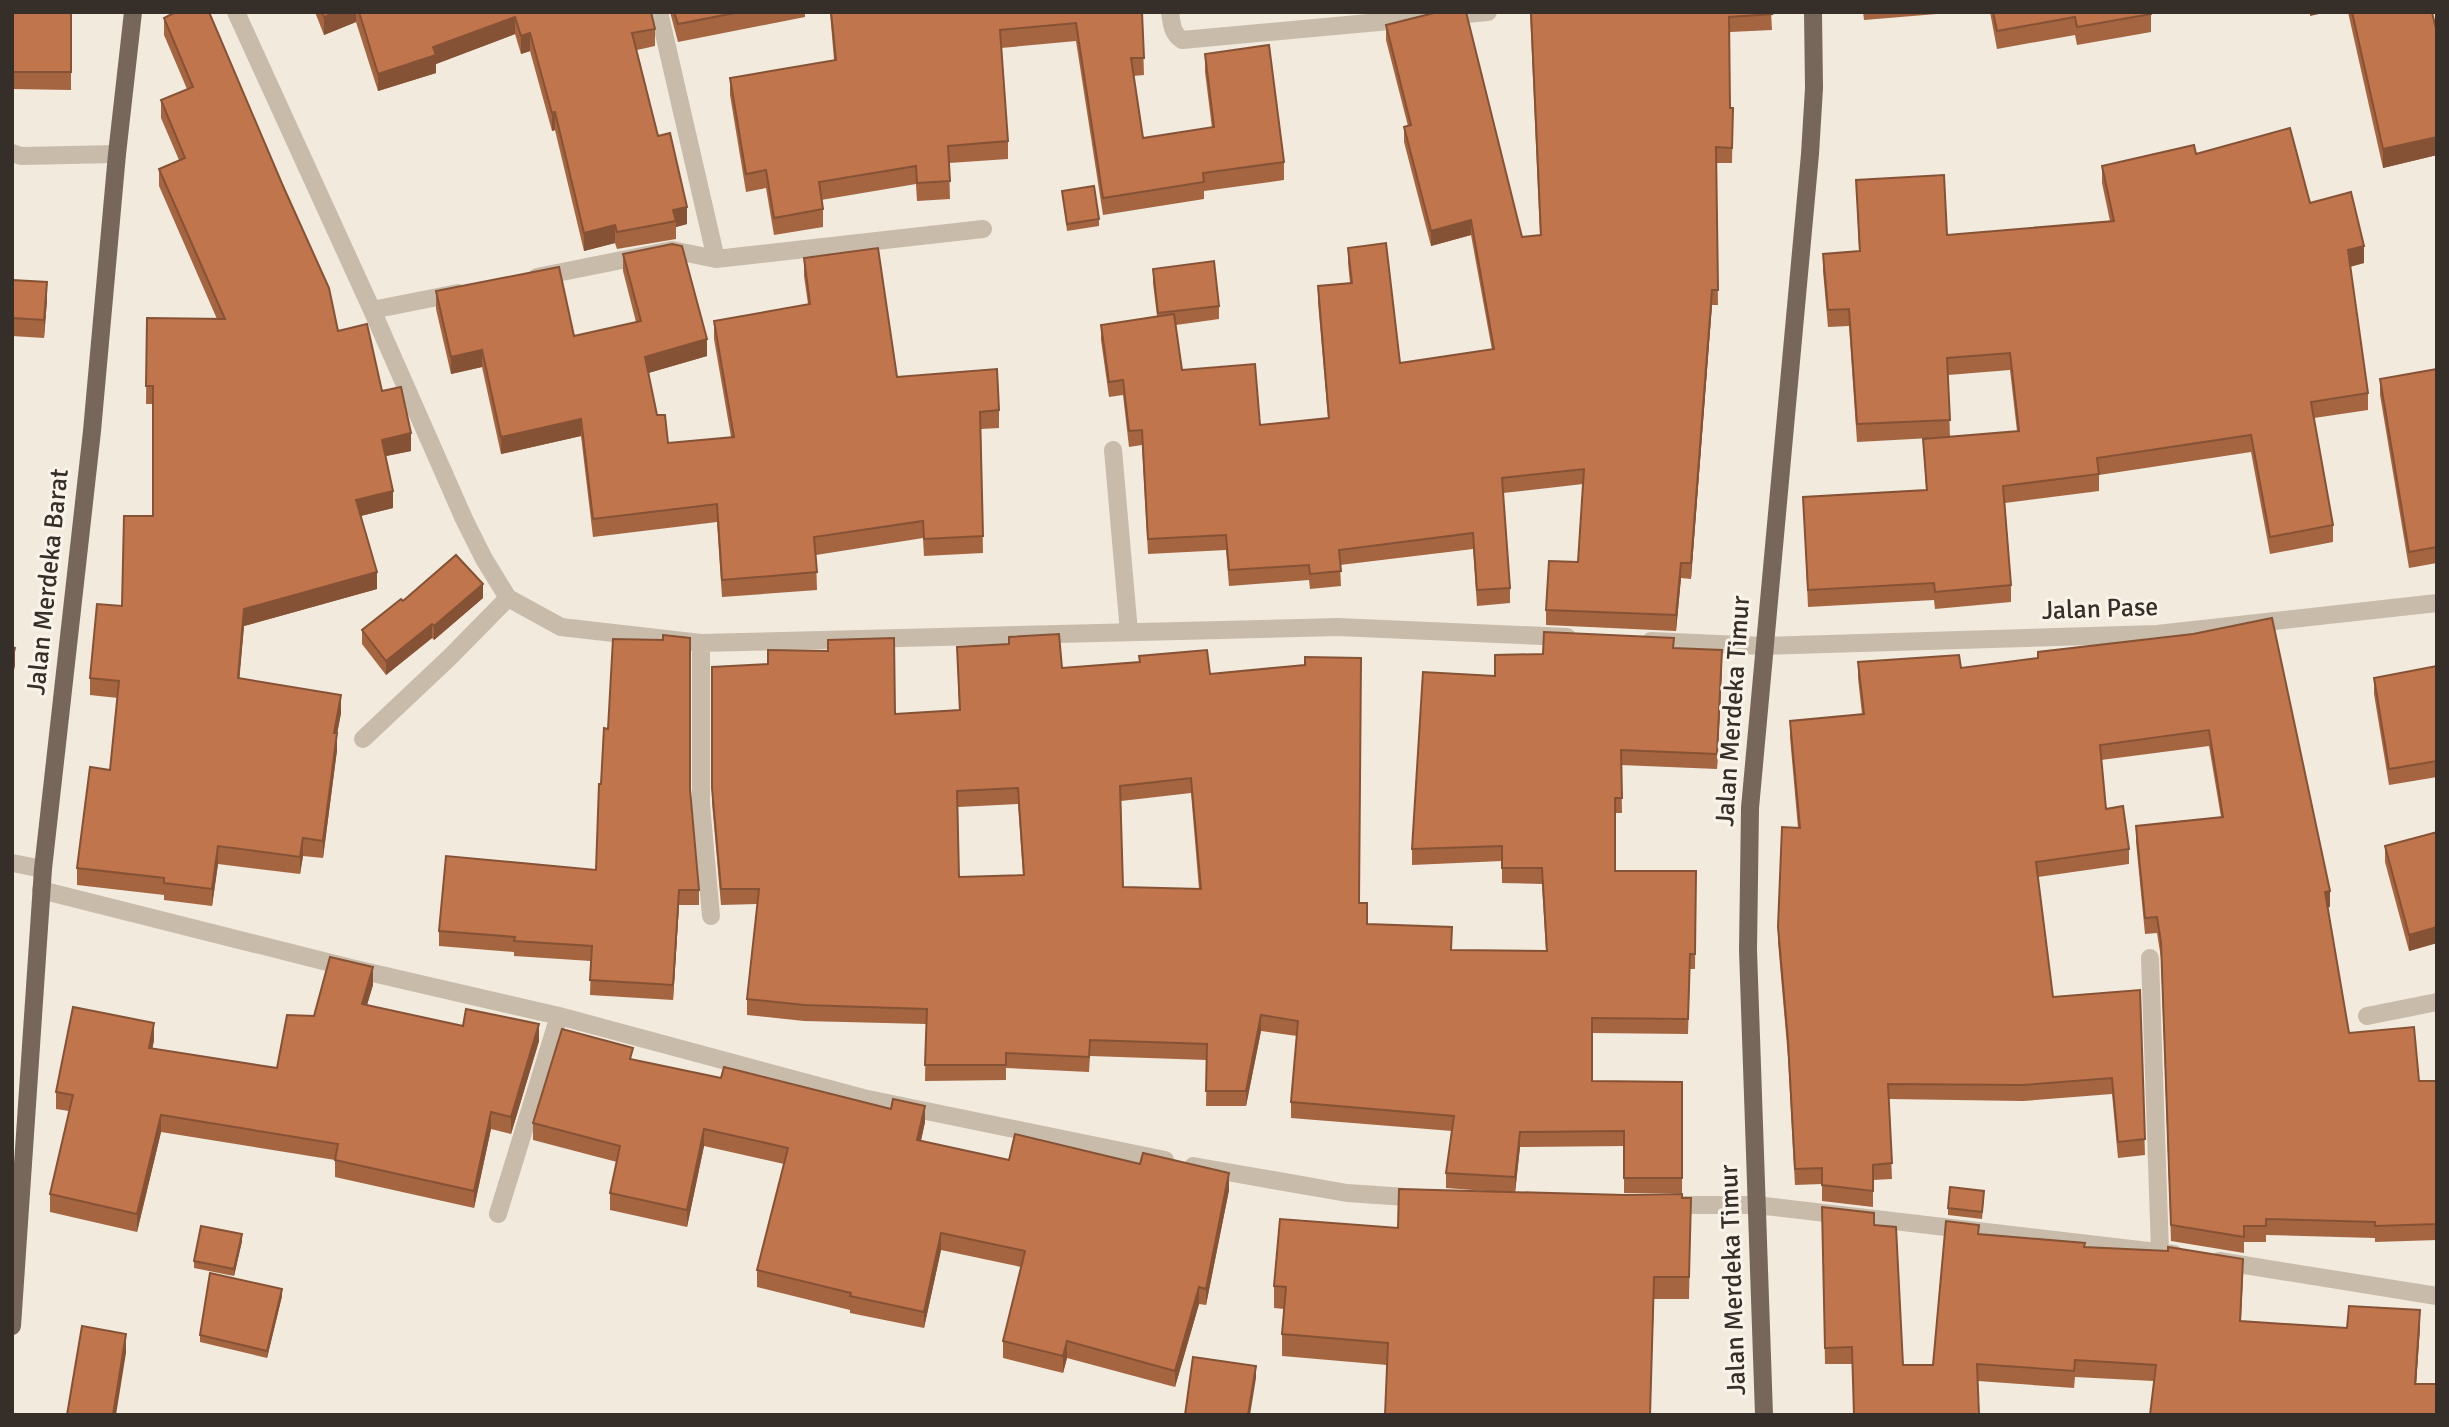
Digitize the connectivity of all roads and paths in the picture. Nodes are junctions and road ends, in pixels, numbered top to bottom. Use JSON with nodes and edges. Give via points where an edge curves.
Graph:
{"nodes":[{"id":1,"x":133,"y":12,"type":"edge"},
{"id":2,"x":236,"y":12,"type":"edge"},
{"id":3,"x":659,"y":12,"type":"edge"},
{"id":4,"x":1170,"y":12,"type":"edge"},
{"id":5,"x":1488,"y":12,"type":"edge"},
{"id":6,"x":1814,"y":12,"type":"edge"},
{"id":7,"x":12,"y":153,"type":"edge"},
{"id":8,"x":117,"y":154,"type":"junction"},
{"id":9,"x":983,"y":229,"type":"dead end"},
{"id":10,"x":716,"y":259,"type":"junction"},
{"id":11,"x":520,"y":281,"type":"edge"},
{"id":12,"x":480,"y":289,"type":"edge"},
{"id":13,"x":372,"y":310,"type":"junction"},
{"id":14,"x":1113,"y":450,"type":"dead end"},
{"id":15,"x":508,"y":598,"type":"junction"},
{"id":16,"x":2437,"y":603,"type":"edge"},
{"id":17,"x":1129,"y":632,"type":"junction"},
{"id":18,"x":1579,"y":638,"type":"edge"},
{"id":19,"x":1633,"y":640,"type":"edge"},
{"id":20,"x":701,"y":643,"type":"junction"},
{"id":21,"x":1763,"y":646,"type":"junction"},
{"id":22,"x":363,"y":739,"type":"dead end"},
{"id":23,"x":12,"y":863,"type":"edge"},
{"id":24,"x":43,"y":869,"type":"junction"},
{"id":25,"x":41,"y":890,"type":"junction"},
{"id":26,"x":711,"y":916,"type":"dead end"},
{"id":27,"x":2150,"y":958,"type":"dead end"},
{"id":28,"x":2437,"y":1002,"type":"edge"},
{"id":29,"x":559,"y":1016,"type":"junction"},
{"id":30,"x":2367,"y":1016,"type":"dead end"},
{"id":31,"x":1443,"y":1199,"type":"edge"},
{"id":32,"x":1649,"y":1205,"type":"edge"},
{"id":33,"x":1757,"y":1205,"type":"junction"},
{"id":34,"x":498,"y":1214,"type":"dead end"},
{"id":35,"x":2160,"y":1251,"type":"junction"},
{"id":36,"x":2437,"y":1297,"type":"edge"},
{"id":37,"x":12,"y":1326,"type":"edge"},
{"id":38,"x":1764,"y":1415,"type":"edge"}],
"edges":[{"from":1,"to":8,"type":"main road","name":"Jalan Merdeka Barat"},
{"from":2,"to":13,"type":"street"},
{"from":3,"to":10,"type":"street"},
{"from":4,"to":5,"type":"street","via":[[1172,28],[1182,40]]},
{"from":6,"to":21,"type":"main road","name":"Jalan Merdeka Timur","via":[[1810,154]]},
{"from":7,"to":8,"type":"street"},
{"from":8,"to":24,"type":"main road","name":"Jalan Merdeka Barat","via":[[92,430]]},
{"from":9,"to":10,"type":"street"},
{"from":10,"to":11,"type":"street","via":[[672,250]]},
{"from":12,"to":13,"type":"street"},
{"from":13,"to":15,"type":"street","via":[[464,519]]},
{"from":14,"to":17,"type":"street"},
{"from":15,"to":20,"type":"street","via":[[561,627]]},
{"from":15,"to":22,"type":"street"},
{"from":16,"to":21,"type":"street","name":"Jalan Pase","via":[[2157,634]]},
{"from":17,"to":18,"type":"street","via":[[1338,627]]},
{"from":17,"to":20,"type":"street"},
{"from":19,"to":21,"type":"street","name":"Jalan Pase"},
{"from":20,"to":26,"type":"street","via":[[701,804]]},
{"from":21,"to":33,"type":"main road","name":"Jalan Merdeka Timur","via":[[1750,808],[1748,950]]},
{"from":23,"to":24,"type":"street"},
{"from":24,"to":25,"type":"main road","name":"Jalan Merdeka Barat"},
{"from":25,"to":29,"type":"street"},
{"from":25,"to":37,"type":"main road","name":"Jalan Merdeka Barat"},
{"from":27,"to":35,"type":"street"},
{"from":28,"to":30,"type":"street"},
{"from":29,"to":31,"type":"street","via":[[863,1098],[1347,1193]]},
{"from":29,"to":34,"type":"street"},
{"from":32,"to":33,"type":"street"},
{"from":33,"to":35,"type":"street"},
{"from":33,"to":38,"type":"main road","name":"Jalan Merdeka Timur"},
{"from":35,"to":36,"type":"street"}]}
